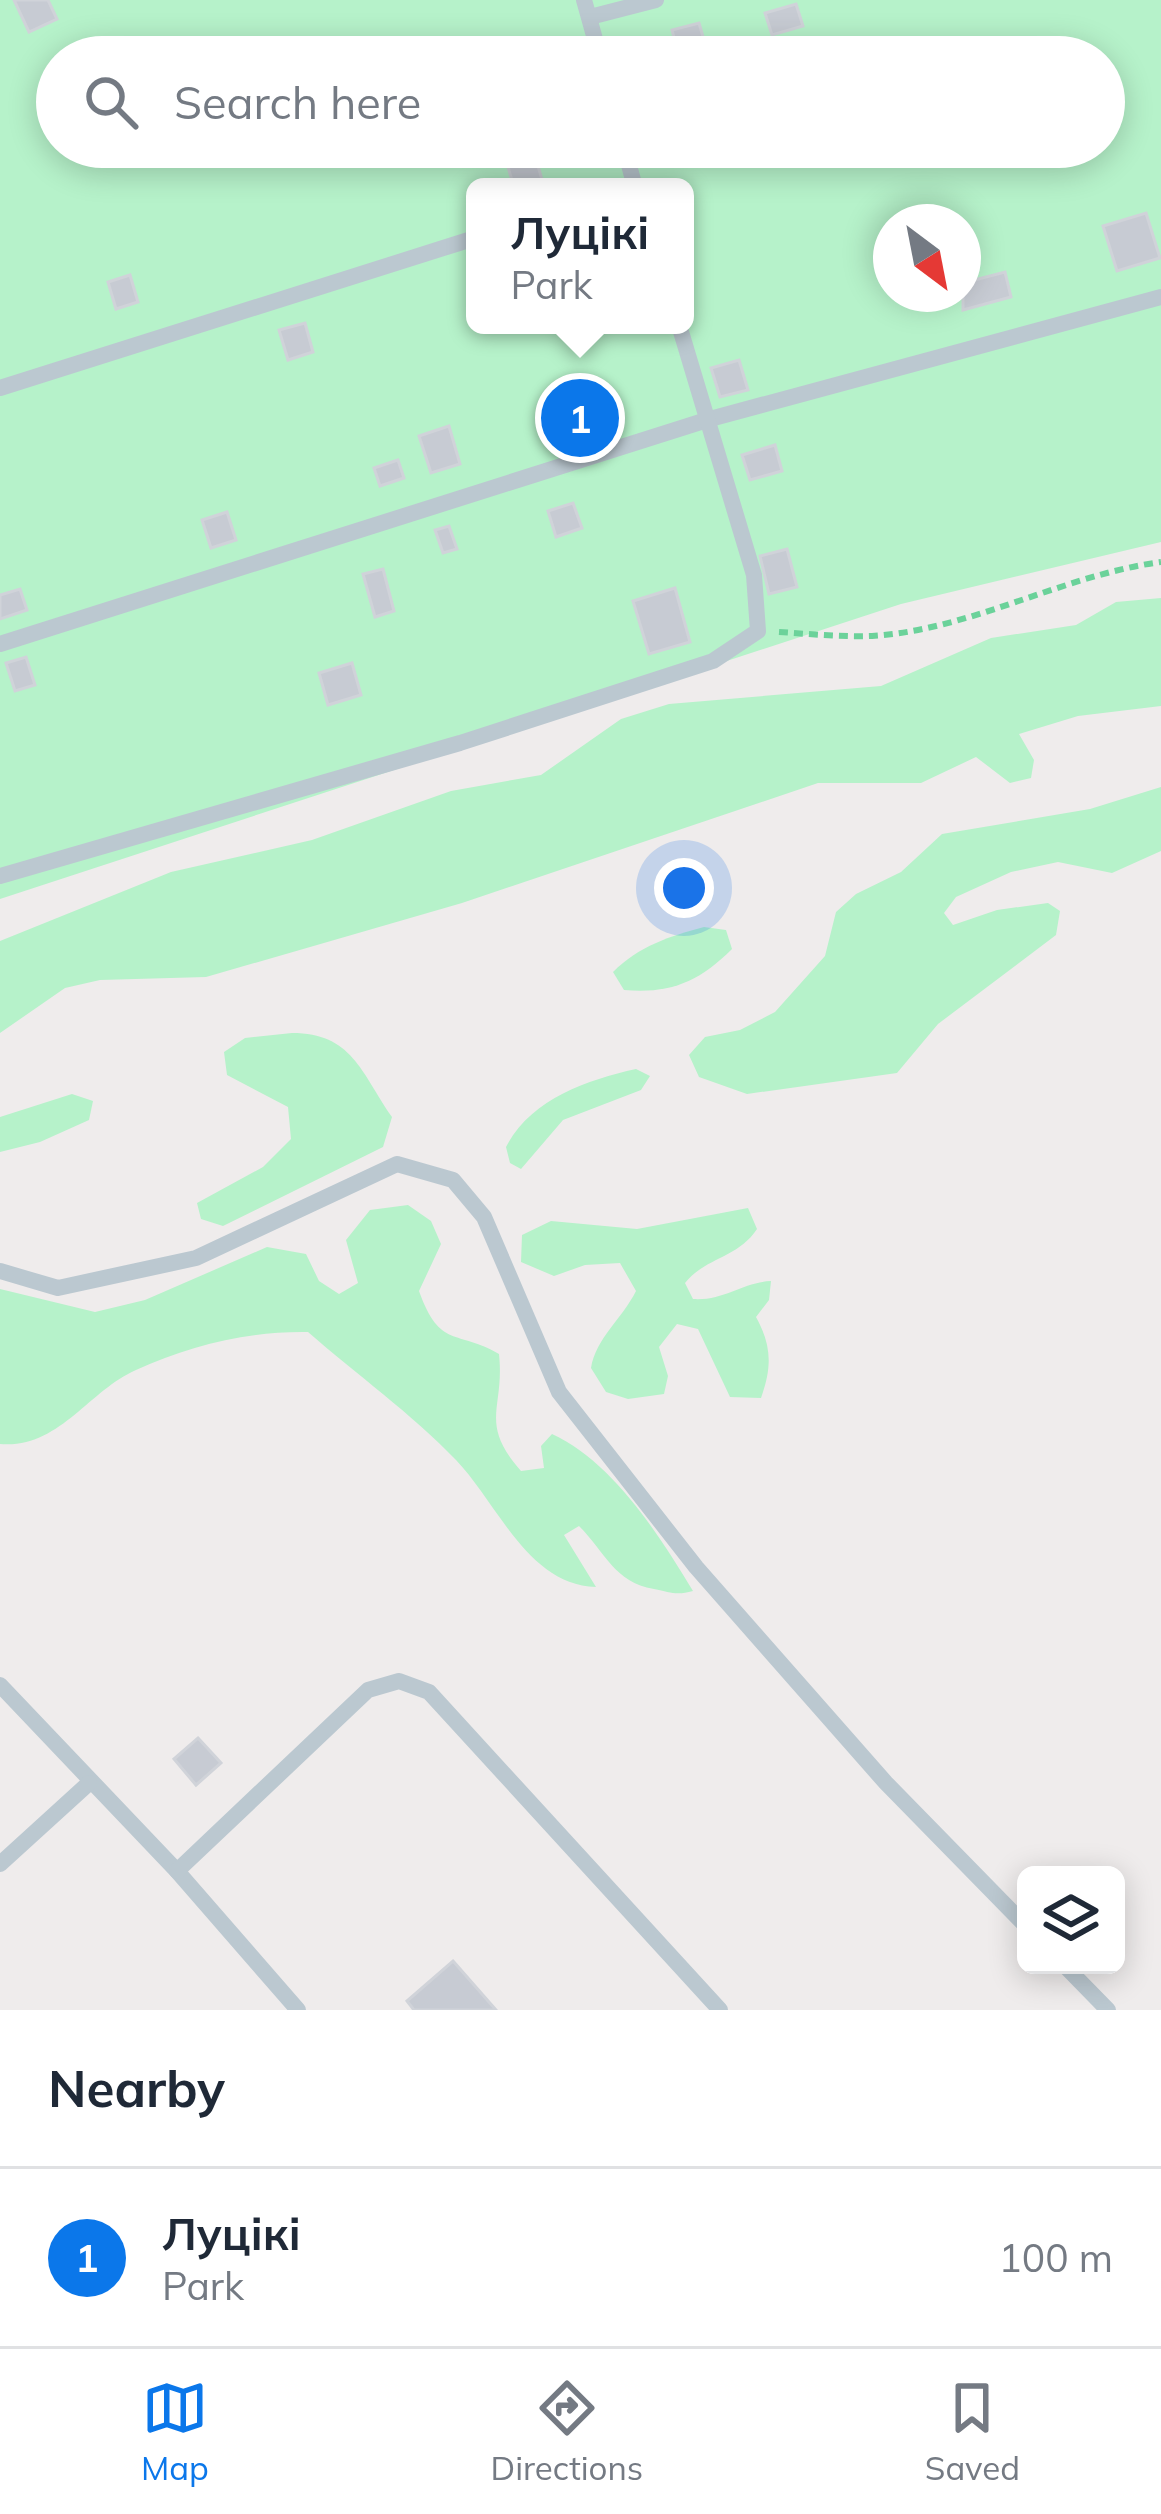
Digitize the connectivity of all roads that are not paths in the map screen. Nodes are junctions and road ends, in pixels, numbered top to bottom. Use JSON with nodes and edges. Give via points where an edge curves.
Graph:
{"nodes":[{"id":1,"x":656,"y":0,"type":"edge"},
{"id":2,"x":587,"y":8,"type":"edge"},
{"id":3,"x":466,"y":241,"type":"edge"},
{"id":4,"x":1161,"y":297,"type":"edge"},
{"id":5,"x":682,"y":334,"type":"edge"},
{"id":6,"x":0,"y":388,"type":"edge"},
{"id":7,"x":710,"y":419,"type":"junction"},
{"id":8,"x":0,"y":644,"type":"edge"},
{"id":9,"x":0,"y":876,"type":"edge"},
{"id":10,"x":0,"y":1271,"type":"edge"},
{"id":11,"x":0,"y":1685,"type":"edge"},
{"id":12,"x":89,"y":1783,"type":"junction"},
{"id":13,"x":0,"y":1864,"type":"edge"},
{"id":14,"x":177,"y":1871,"type":"junction"},
{"id":15,"x":1017,"y":1917,"type":"edge"},
{"id":16,"x":1073,"y":1974,"type":"edge"},
{"id":17,"x":298,"y":2010,"type":"edge"},
{"id":18,"x":720,"y":2010,"type":"edge"},
{"id":19,"x":1108,"y":2010,"type":"edge"}],
"edges":[{"from":1,"to":2,"type":"lane"},
{"from":3,"to":6,"type":"lane"},
{"from":4,"to":7,"type":"lane"},
{"from":5,"to":7,"type":"lane"},
{"from":7,"to":8,"type":"lane"},
{"from":7,"to":9,"type":"lane","via":[[754,575],[758,631],[713,661]]},
{"from":10,"to":15,"type":"lane","via":[[58,1288],[196,1258],[397,1164],[453,1180],[484,1217],[572,1409],[696,1567],[886,1783]]},
{"from":11,"to":12,"type":"lane"},
{"from":12,"to":13,"type":"lane"},
{"from":12,"to":14,"type":"lane"},
{"from":14,"to":17,"type":"lane"},
{"from":14,"to":18,"type":"lane","via":[[368,1690],[399,1681],[429,1692]]},
{"from":16,"to":19,"type":"lane"}]}
